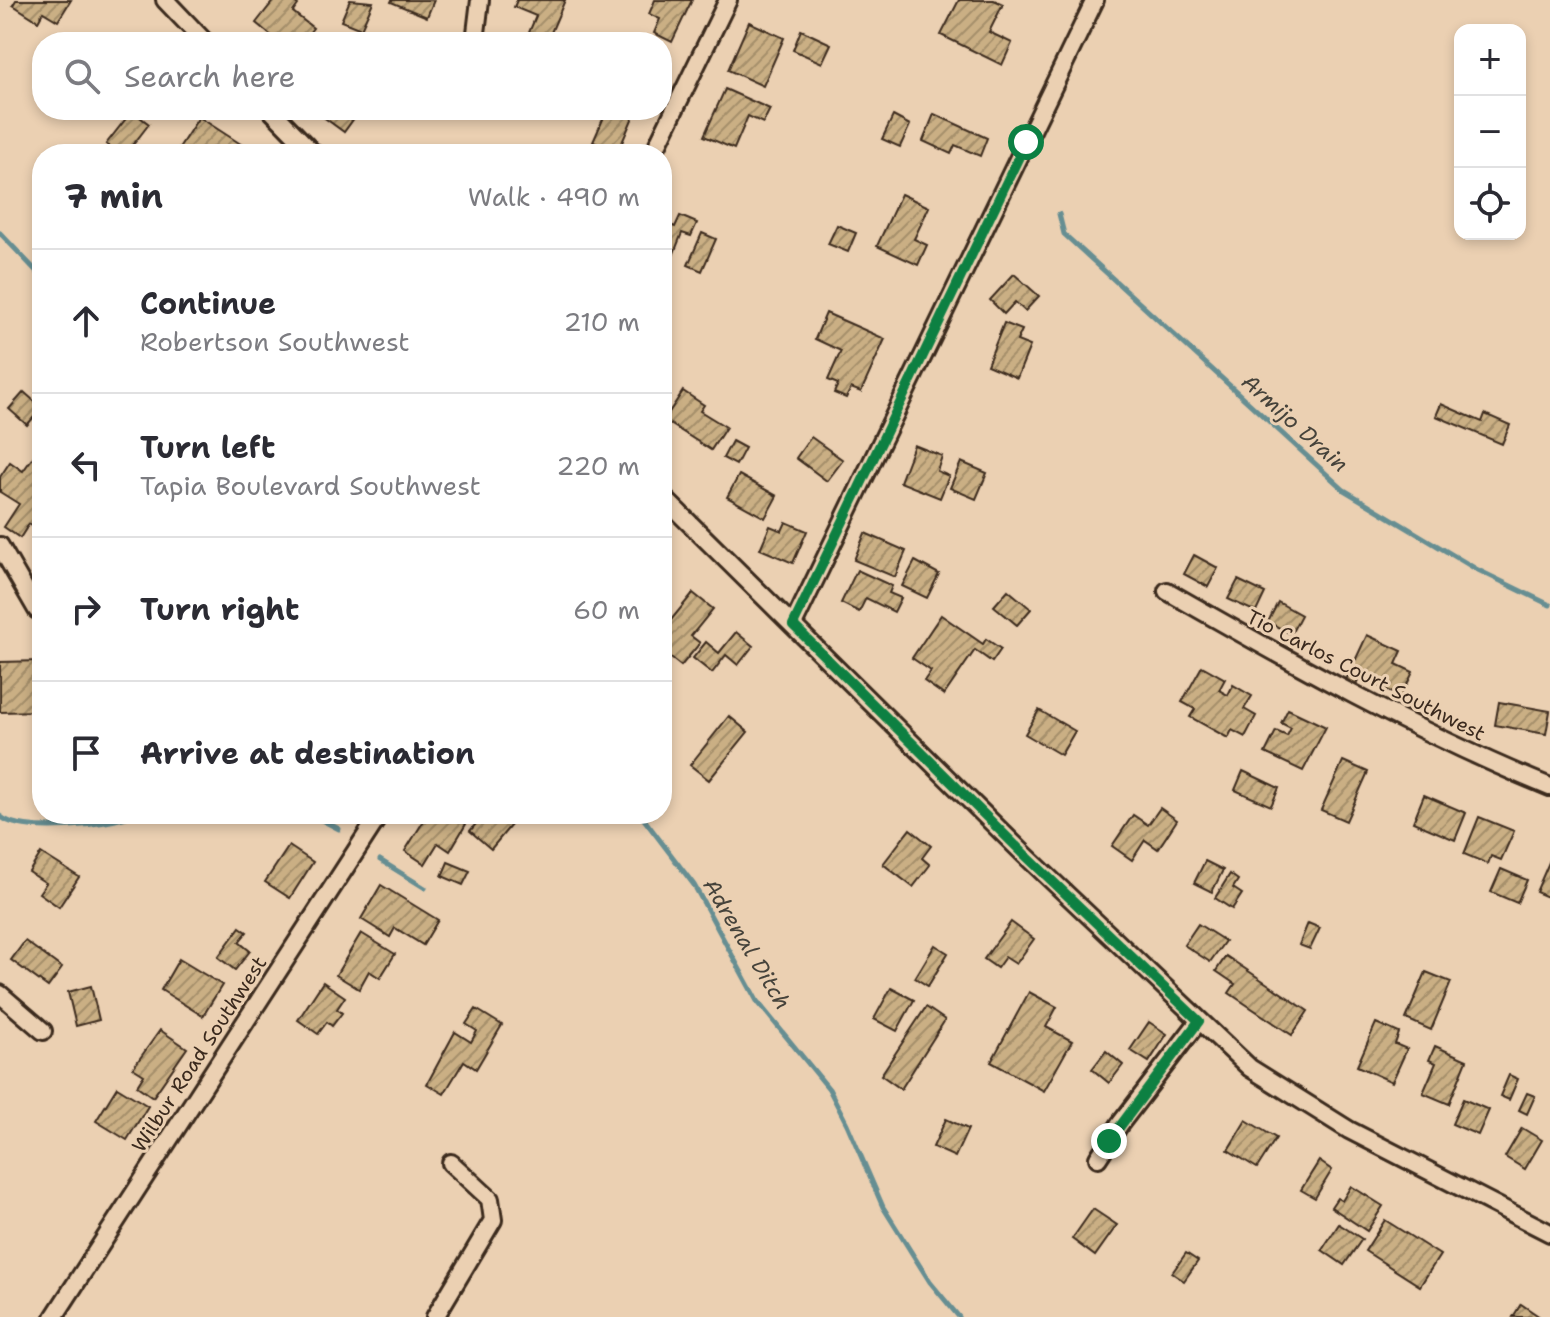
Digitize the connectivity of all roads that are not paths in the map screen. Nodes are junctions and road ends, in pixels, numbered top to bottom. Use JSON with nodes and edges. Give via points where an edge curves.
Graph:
{"nodes":[{"id":1,"x":165,"y":0,"type":"edge"},
{"id":2,"x":480,"y":0,"type":"edge"},
{"id":3,"x":728,"y":0,"type":"edge"},
{"id":4,"x":1095,"y":0,"type":"edge"},
{"id":5,"x":195,"y":32,"type":"edge"},
{"id":6,"x":476,"y":32,"type":"edge"},
{"id":7,"x":672,"y":115,"type":"edge"},
{"id":8,"x":281,"y":120,"type":"edge"},
{"id":9,"x":670,"y":120,"type":"edge"},
{"id":10,"x":304,"y":144,"type":"edge"},
{"id":11,"x":658,"y":144,"type":"edge"},
{"id":12,"x":672,"y":506,"type":"edge"},
{"id":13,"x":0,"y":546,"type":"edge"},
{"id":14,"x":1167,"y":591,"type":"dead end"},
{"id":15,"x":32,"y":601,"type":"edge"},
{"id":16,"x":793,"y":625,"type":"junction"},
{"id":17,"x":1550,"y":787,"type":"edge"},
{"id":18,"x":374,"y":824,"type":"edge"},
{"id":19,"x":0,"y":994,"type":"edge"},
{"id":20,"x":1199,"y":1021,"type":"junction"},
{"id":21,"x":43,"y":1031,"type":"dead end"},
{"id":22,"x":1098,"y":1158,"type":"dead end"},
{"id":23,"x":451,"y":1163,"type":"dead end"},
{"id":24,"x":1550,"y":1233,"type":"edge"},
{"id":25,"x":54,"y":1317,"type":"edge"},
{"id":26,"x":435,"y":1317,"type":"edge"}],
"edges":[{"from":1,"to":5,"type":"street"},
{"from":2,"to":6,"type":"street"},
{"from":3,"to":7,"type":"street"},
{"from":4,"to":16,"type":"street"},
{"from":8,"to":10,"type":"street"},
{"from":9,"to":11,"type":"street"},
{"from":12,"to":16,"type":"street"},
{"from":13,"to":15,"type":"street"},
{"from":14,"to":17,"type":"street","name":"Tio Carlos Court Southwest","via":[[1314,675]]},
{"from":16,"to":20,"type":"street"},
{"from":18,"to":25,"type":"street","name":"Wilbur Road Southwest"},
{"from":19,"to":21,"type":"street"},
{"from":20,"to":22,"type":"street"},
{"from":20,"to":24,"type":"street","via":[[1250,1068],[1349,1130]]},
{"from":23,"to":26,"type":"street","via":[[490,1199],[493,1220]]}]}
